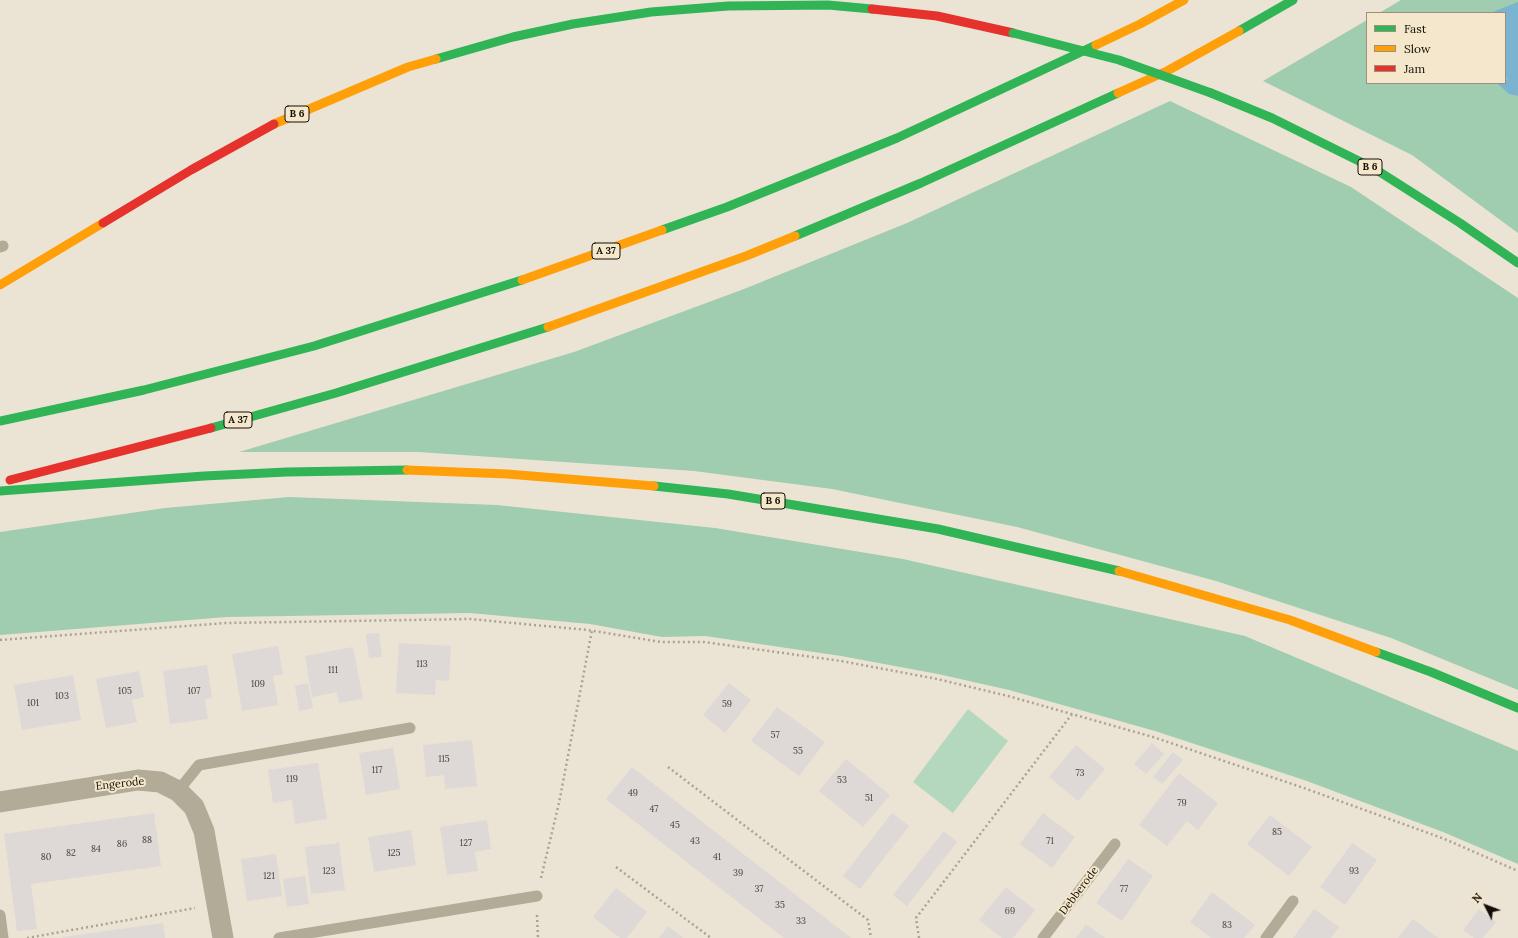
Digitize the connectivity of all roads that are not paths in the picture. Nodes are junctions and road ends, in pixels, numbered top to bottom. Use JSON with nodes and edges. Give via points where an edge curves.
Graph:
{"nodes":[{"id":1,"x":1184,"y":0,"type":"edge"},
{"id":2,"x":1293,"y":0,"type":"edge"},
{"id":3,"x":1518,"y":263,"type":"edge"},
{"id":4,"x":0,"y":285,"type":"edge"},
{"id":5,"x":0,"y":421,"type":"edge"},
{"id":6,"x":0,"y":483,"type":"edge"},
{"id":7,"x":0,"y":491,"type":"edge"},
{"id":8,"x":1518,"y":708,"type":"edge"},
{"id":9,"x":410,"y":728,"type":"dead end"},
{"id":10,"x":178,"y":791,"type":"junction"},
{"id":11,"x":0,"y":802,"type":"edge"},
{"id":12,"x":1115,"y":844,"type":"dead end"},
{"id":13,"x":537,"y":896,"type":"road end"},
{"id":14,"x":1293,"y":901,"type":"dead end"},
{"id":15,"x":0,"y":915,"type":"edge"},
{"id":16,"x":3,"y":938,"type":"edge"},
{"id":17,"x":223,"y":938,"type":"edge"},
{"id":18,"x":278,"y":938,"type":"edge"},
{"id":19,"x":1043,"y":938,"type":"edge"},
{"id":20,"x":1266,"y":938,"type":"edge"}],
"edges":[{"from":1,"to":5,"type":"highway","number":"A 37","via":[[1140,24],[897,138],[727,207],[539,275],[314,346],[144,390]]},
{"from":2,"to":6,"type":"highway","number":"A 37","via":[[1167,71],[921,183],[746,256],[558,324],[336,393],[161,442]]},
{"from":3,"to":4,"type":"highway","number":"B 6","bridge":true,"via":[[1460,222],[1375,169],[1272,118],[1119,60],[937,16],[828,5],[728,6],[636,14],[573,24],[513,37],[408,67],[275,124],[191,170]]},
{"from":7,"to":8,"type":"highway","number":"B 6","via":[[204,476],[396,470],[618,482],[728,494],[938,529],[1147,578],[1290,620],[1431,672]]},
{"from":9,"to":10,"type":"lane","via":[[199,765]]},
{"from":10,"to":11,"type":"street","name":"Engerode","via":[[160,782],[138,780]]},
{"from":10,"to":17,"type":"street","name":"Engerode","via":[[194,807],[204,831]]},
{"from":12,"to":19,"type":"lane","name":"Debberode"},
{"from":13,"to":18,"type":"lane"},
{"from":14,"to":20,"type":"lane"},
{"from":15,"to":16,"type":"lane"}]}
